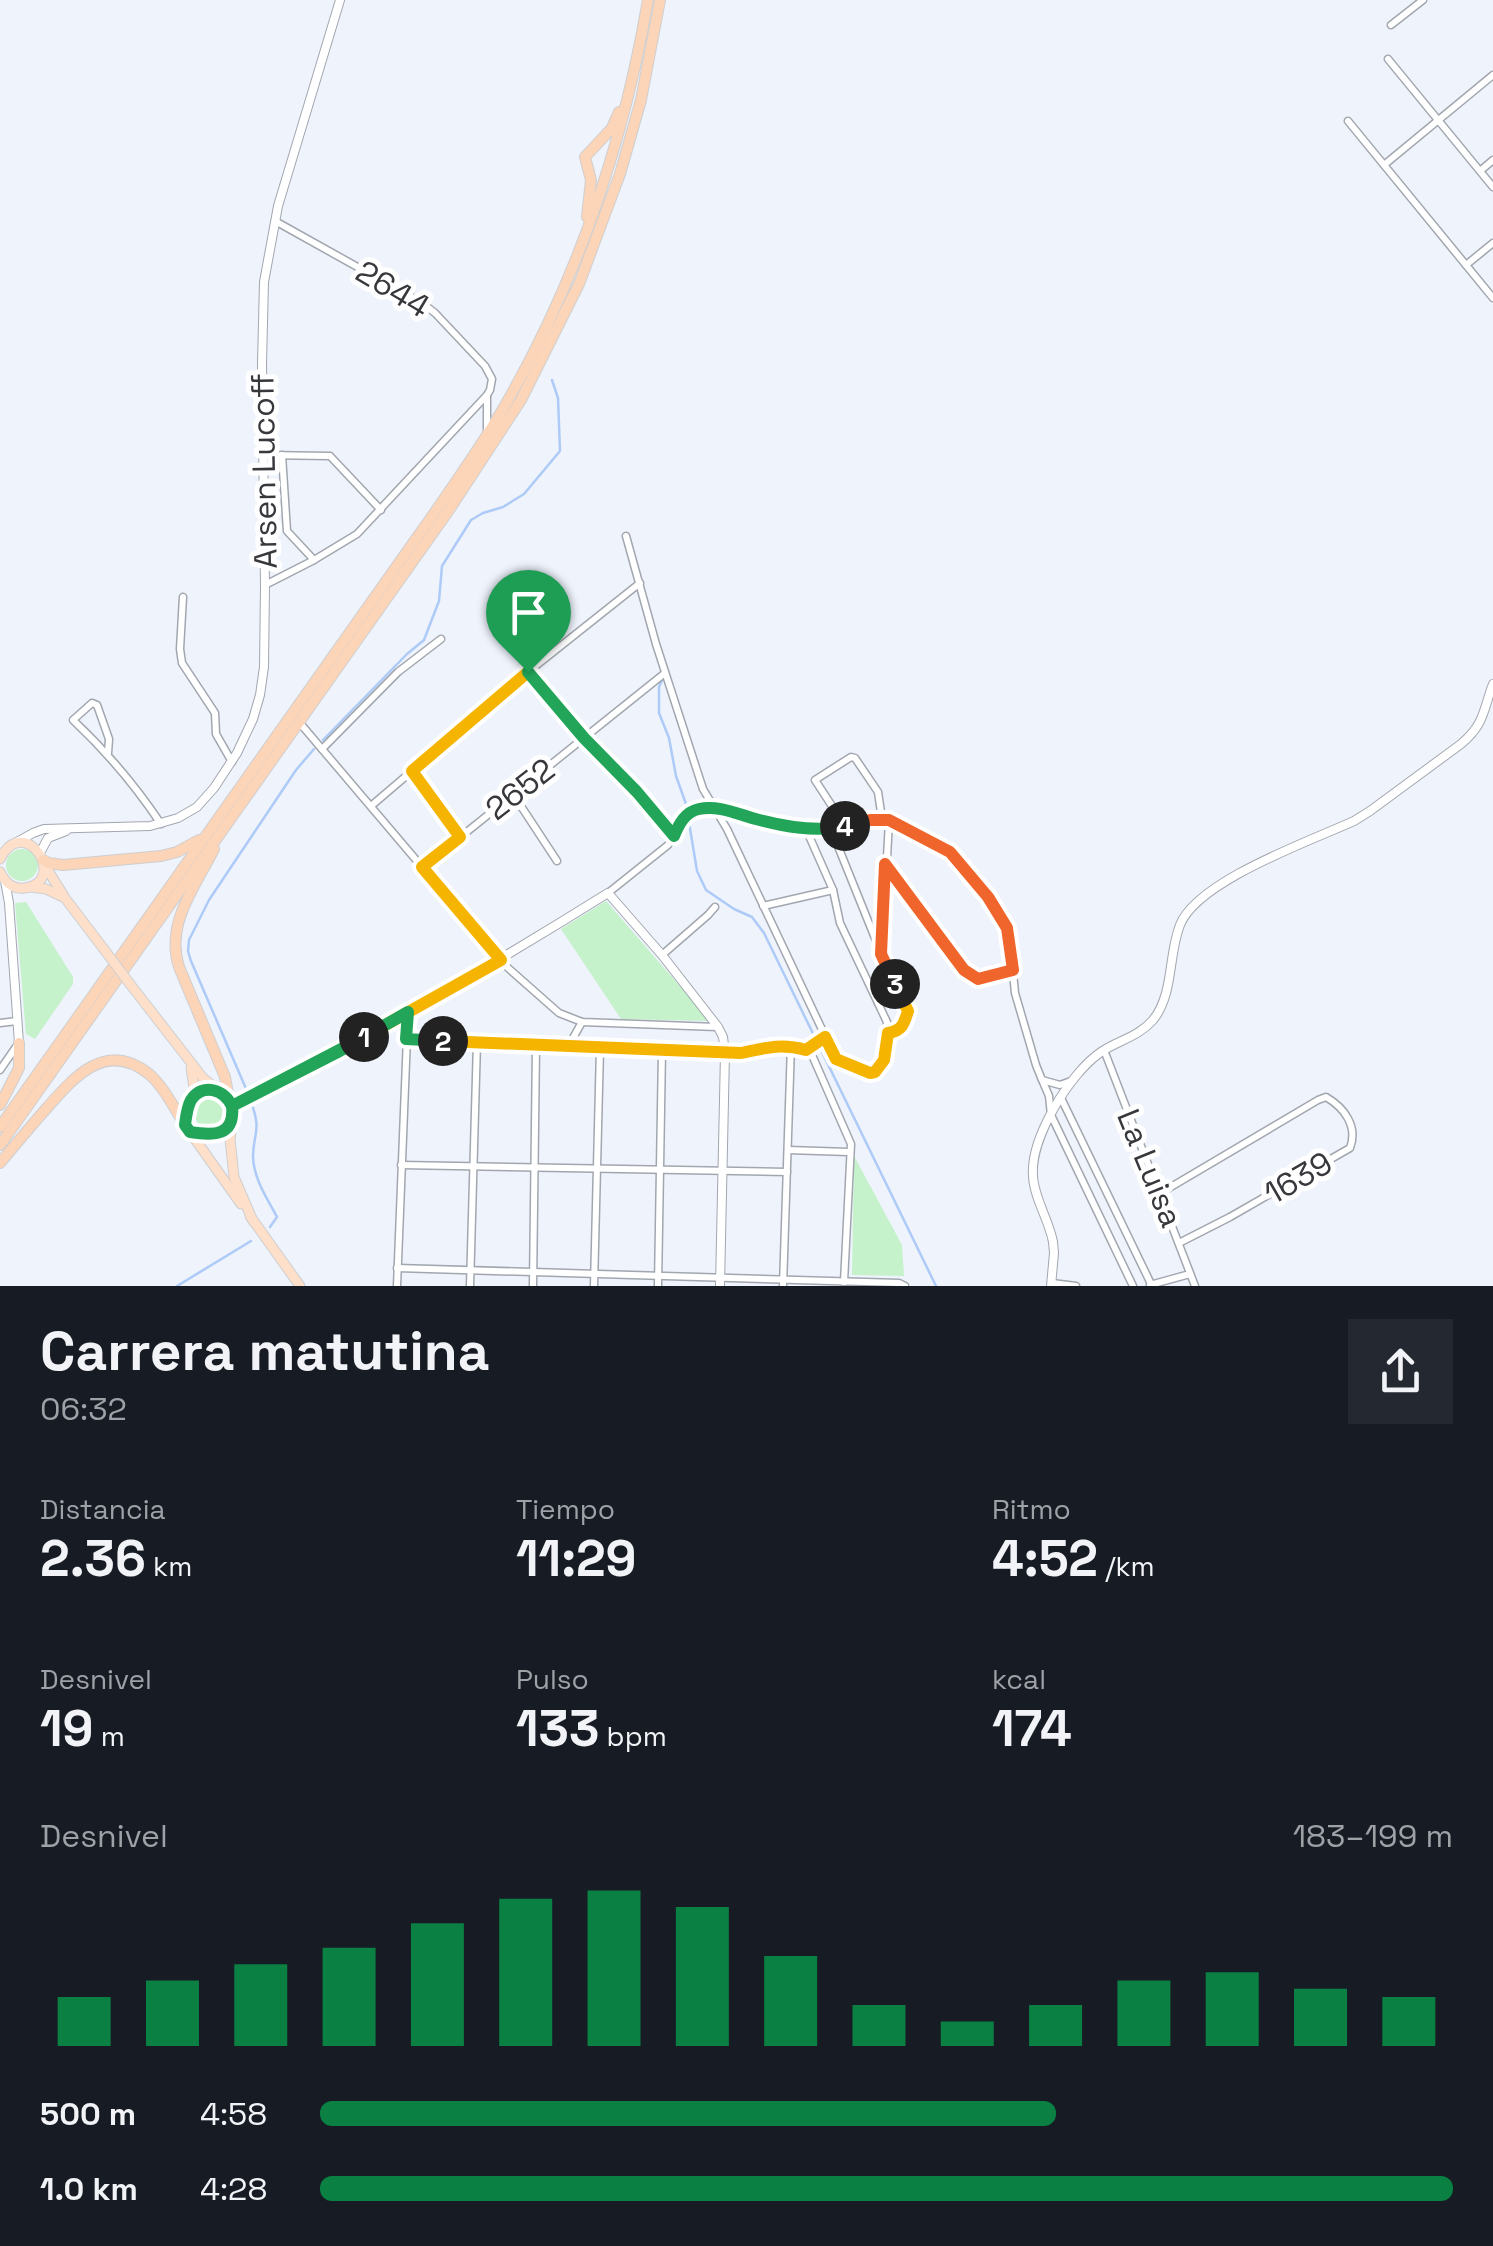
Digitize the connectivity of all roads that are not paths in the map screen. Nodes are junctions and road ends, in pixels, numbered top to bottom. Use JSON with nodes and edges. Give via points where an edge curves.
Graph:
{"nodes":[{"id":1,"x":340,"y":0,"type":"edge"},
{"id":2,"x":648,"y":0,"type":"edge"},
{"id":3,"x":660,"y":0,"type":"edge"},
{"id":4,"x":1423,"y":0,"type":"edge"},
{"id":5,"x":1391,"y":25,"type":"dead end"},
{"id":6,"x":1388,"y":59,"type":"dead end"},
{"id":7,"x":1493,"y":75,"type":"edge"},
{"id":8,"x":631,"y":89,"type":"junction"},
{"id":9,"x":1438,"y":120,"type":"junction"},
{"id":10,"x":1348,"y":121,"type":"dead end"},
{"id":11,"x":1493,"y":160,"type":"edge"},
{"id":12,"x":1384,"y":165,"type":"junction"},
{"id":13,"x":1480,"y":171,"type":"junction"},
{"id":14,"x":1493,"y":187,"type":"edge"},
{"id":15,"x":275,"y":220,"type":"junction"},
{"id":16,"x":584,"y":238,"type":"junction"},
{"id":17,"x":1493,"y":243,"type":"edge"},
{"id":18,"x":1466,"y":265,"type":"junction"},
{"id":19,"x":1493,"y":298,"type":"edge"},
{"id":20,"x":486,"y":395,"type":"junction"},
{"id":21,"x":487,"y":436,"type":"junction"},
{"id":22,"x":282,"y":454,"type":"junction"},
{"id":23,"x":262,"y":455,"type":"junction"},
{"id":24,"x":381,"y":510,"type":"junction"},
{"id":25,"x":626,"y":536,"type":"dead end"},
{"id":26,"x":314,"y":560,"type":"junction"},
{"id":27,"x":640,"y":582,"type":"junction"},
{"id":28,"x":265,"y":585,"type":"junction"},
{"id":29,"x":182,"y":597,"type":"dead end"},
{"id":30,"x":441,"y":639,"type":"dead end"},
{"id":31,"x":528,"y":672,"type":"junction"},
{"id":32,"x":665,"y":672,"type":"junction"},
{"id":33,"x":1493,"y":684,"type":"edge"},
{"id":34,"x":299,"y":722,"type":"junction"},
{"id":35,"x":584,"y":738,"type":"junction"},
{"id":36,"x":322,"y":749,"type":"junction"},
{"id":37,"x":108,"y":753,"type":"junction"},
{"id":38,"x":232,"y":762,"type":"junction"},
{"id":39,"x":412,"y":771,"type":"junction"},
{"id":40,"x":513,"y":794,"type":"junction"},
{"id":41,"x":371,"y":806,"type":"junction"},
{"id":42,"x":714,"y":808,"type":"junction"},
{"id":43,"x":230,"y":818,"type":"junction"},
{"id":44,"x":886,"y":820,"type":"junction"},
{"id":45,"x":161,"y":824,"type":"junction"},
{"id":46,"x":214,"y":825,"type":"junction"},
{"id":47,"x":845,"y":826,"type":"junction"},
{"id":48,"x":74,"y":827,"type":"junction"},
{"id":49,"x":806,"y":829,"type":"junction"},
{"id":50,"x":831,"y":829,"type":"junction"},
{"id":51,"x":674,"y":836,"type":"junction"},
{"id":52,"x":460,"y":837,"type":"junction"},
{"id":53,"x":5,"y":850,"type":"edge"},
{"id":54,"x":43,"y":859,"type":"junction"},
{"id":55,"x":557,"y":861,"type":"dead end"},
{"id":56,"x":885,"y":864,"type":"junction"},
{"id":57,"x":422,"y":867,"type":"junction"},
{"id":58,"x":2,"y":877,"type":"edge"},
{"id":59,"x":30,"y":886,"type":"junction"},
{"id":60,"x":833,"y":890,"type":"junction"},
{"id":61,"x":608,"y":893,"type":"junction"},
{"id":62,"x":65,"y":898,"type":"junction"},
{"id":63,"x":763,"y":906,"type":"junction"},
{"id":64,"x":714,"y":907,"type":"dead end"},
{"id":65,"x":881,"y":954,"type":"junction"},
{"id":66,"x":662,"y":955,"type":"junction"},
{"id":67,"x":501,"y":960,"type":"junction"},
{"id":68,"x":1013,"y":970,"type":"junction"},
{"id":69,"x":408,"y":1012,"type":"junction"},
{"id":70,"x":18,"y":1021,"type":"junction"},
{"id":71,"x":0,"y":1022,"type":"edge"},
{"id":72,"x":582,"y":1022,"type":"junction"},
{"id":73,"x":718,"y":1027,"type":"junction"},
{"id":74,"x":888,"y":1033,"type":"junction"},
{"id":75,"x":825,"y":1037,"type":"junction"},
{"id":76,"x":406,"y":1039,"type":"junction"},
{"id":77,"x":476,"y":1042,"type":"junction"},
{"id":78,"x":19,"y":1043,"type":"junction"},
{"id":79,"x":536,"y":1046,"type":"junction"},
{"id":80,"x":791,"y":1046,"type":"junction"},
{"id":81,"x":568,"y":1048,"type":"junction"},
{"id":82,"x":600,"y":1048,"type":"junction"},
{"id":83,"x":662,"y":1050,"type":"junction"},
{"id":84,"x":806,"y":1050,"type":"junction"},
{"id":85,"x":1104,"y":1050,"type":"junction"},
{"id":86,"x":725,"y":1052,"type":"junction"},
{"id":87,"x":186,"y":1056,"type":"junction"},
{"id":88,"x":0,"y":1070,"type":"edge"},
{"id":89,"x":1042,"y":1080,"type":"junction"},
{"id":90,"x":1071,"y":1081,"type":"junction"},
{"id":91,"x":217,"y":1090,"type":"junction"},
{"id":92,"x":1060,"y":1097,"type":"junction"},
{"id":93,"x":191,"y":1100,"type":"junction"},
{"id":94,"x":231,"y":1102,"type":"junction"},
{"id":95,"x":0,"y":1105,"type":"edge"},
{"id":96,"x":1051,"y":1115,"type":"junction"},
{"id":97,"x":232,"y":1120,"type":"junction"},
{"id":98,"x":0,"y":1127,"type":"edge"},
{"id":99,"x":188,"y":1128,"type":"junction"},
{"id":100,"x":0,"y":1146,"type":"edge"},
{"id":101,"x":788,"y":1150,"type":"junction"},
{"id":102,"x":850,"y":1152,"type":"junction"},
{"id":103,"x":0,"y":1163,"type":"edge"},
{"id":104,"x":401,"y":1164,"type":"junction"},
{"id":105,"x":473,"y":1166,"type":"junction"},
{"id":106,"x":534,"y":1167,"type":"junction"},
{"id":107,"x":597,"y":1168,"type":"junction"},
{"id":108,"x":660,"y":1169,"type":"junction"},
{"id":109,"x":722,"y":1170,"type":"junction"},
{"id":110,"x":787,"y":1172,"type":"junction"},
{"id":111,"x":1160,"y":1194,"type":"junction"},
{"id":112,"x":253,"y":1221,"type":"junction"},
{"id":113,"x":1179,"y":1243,"type":"junction"},
{"id":114,"x":397,"y":1268,"type":"junction"},
{"id":115,"x":470,"y":1270,"type":"junction"},
{"id":116,"x":533,"y":1272,"type":"junction"},
{"id":117,"x":594,"y":1274,"type":"junction"},
{"id":118,"x":1190,"y":1274,"type":"junction"},
{"id":119,"x":658,"y":1276,"type":"junction"},
{"id":120,"x":720,"y":1282,"type":"edge"},
{"id":121,"x":783,"y":1283,"type":"edge"},
{"id":122,"x":844,"y":1284,"type":"edge"},
{"id":123,"x":905,"y":1285,"type":"edge"},
{"id":124,"x":1052,"y":1285,"type":"edge"},
{"id":125,"x":300,"y":1286,"type":"edge"},
{"id":126,"x":397,"y":1286,"type":"edge"},
{"id":127,"x":470,"y":1286,"type":"edge"},
{"id":128,"x":533,"y":1286,"type":"edge"},
{"id":129,"x":594,"y":1286,"type":"edge"},
{"id":130,"x":658,"y":1286,"type":"edge"},
{"id":131,"x":1076,"y":1286,"type":"edge"},
{"id":132,"x":1133,"y":1286,"type":"edge"},
{"id":133,"x":1151,"y":1286,"type":"edge"},
{"id":134,"x":1195,"y":1286,"type":"edge"}],
"edges":[{"from":1,"to":15,"type":"street","name":"Arsen Lucoff"},
{"from":2,"to":8,"type":"highway"},
{"from":3,"to":34,"type":"highway","via":[[620,174],[542,363],[487,456]]},
{"from":4,"to":5,"type":"street"},
{"from":6,"to":9,"type":"street"},
{"from":7,"to":9,"type":"street"},
{"from":8,"to":16,"type":"highway"},
{"from":8,"to":16,"type":"highway","via":[[612,128],[585,157],[591,180]]},
{"from":9,"to":12,"type":"street"},
{"from":9,"to":13,"type":"street"},
{"from":10,"to":12,"type":"street"},
{"from":11,"to":13,"type":"street"},
{"from":12,"to":18,"type":"street"},
{"from":13,"to":14,"type":"street"},
{"from":15,"to":20,"type":"street","name":"2644","via":[[422,302],[485,366],[492,379]]},
{"from":15,"to":23,"type":"street","name":"Arsen Lucoff","via":[[264,282]]},
{"from":16,"to":21,"type":"highway","via":[[545,329]]},
{"from":17,"to":18,"type":"street"},
{"from":18,"to":19,"type":"street"},
{"from":20,"to":21,"type":"street"},
{"from":20,"to":24,"type":"street"},
{"from":21,"to":46,"type":"highway"},
{"from":22,"to":23,"type":"street"},
{"from":22,"to":24,"type":"street","via":[[330,456]]},
{"from":22,"to":26,"type":"street","via":[[287,531]]},
{"from":23,"to":28,"type":"street","name":"Arsen Lucoff"},
{"from":24,"to":26,"type":"street","via":[[358,534]]},
{"from":25,"to":27,"type":"street"},
{"from":26,"to":28,"type":"street"},
{"from":27,"to":31,"type":"street"},
{"from":27,"to":32,"type":"street"},
{"from":28,"to":38,"type":"street","name":"Arsen Lucoff","via":[[260,695]]},
{"from":29,"to":38,"type":"street","via":[[182,663],[215,713],[216,734]]},
{"from":30,"to":36,"type":"street"},
{"from":31,"to":35,"type":"street"},
{"from":31,"to":39,"type":"street"},
{"from":32,"to":35,"type":"street","name":"2652"},
{"from":32,"to":42,"type":"street"},
{"from":33,"to":85,"type":"street","via":[[1473,734],[1370,812],[1228,879],[1195,902],[1178,930],[1157,1015],[1139,1033]]},
{"from":34,"to":36,"type":"street"},
{"from":34,"to":43,"type":"highway"},
{"from":35,"to":40,"type":"street","name":"2652"},
{"from":35,"to":51,"type":"street"},
{"from":36,"to":41,"type":"street"},
{"from":37,"to":37,"type":"street","via":[[108,739],[92,703],[73,720]]},
{"from":37,"to":45,"type":"street"},
{"from":38,"to":45,"type":"street","name":"Arsen Lucoff","via":[[196,807]]},
{"from":39,"to":41,"type":"street"},
{"from":39,"to":52,"type":"street"},
{"from":40,"to":52,"type":"street","name":"2652"},
{"from":40,"to":55,"type":"street"},
{"from":41,"to":57,"type":"street"},
{"from":42,"to":49,"type":"street"},
{"from":42,"to":51,"type":"street","via":[[694,810]]},
{"from":42,"to":63,"type":"street"},
{"from":43,"to":94,"type":"highway","via":[[174,938],[179,968]]},
{"from":43,"to":100,"type":"highway"},
{"from":44,"to":47,"type":"street"},
{"from":44,"to":47,"type":"street","via":[[878,792],[851,756],[814,780]]},
{"from":44,"to":56,"type":"street"},
{"from":44,"to":68,"type":"street","via":[[950,852],[1007,928]]},
{"from":45,"to":48,"type":"street","name":"Arsen Lucoff"},
{"from":46,"to":54,"type":"highway","via":[[191,845],[162,856],[62,865]]},
{"from":46,"to":98,"type":"highway"},
{"from":47,"to":50,"type":"street"},
{"from":48,"to":53,"type":"street","name":"Arsen Lucoff","via":[[44,829]]},
{"from":48,"to":54,"type":"street","via":[[48,838]]},
{"from":49,"to":50,"type":"street"},
{"from":49,"to":60,"type":"street"},
{"from":50,"to":65,"type":"street"},
{"from":51,"to":61,"type":"street"},
{"from":52,"to":57,"type":"street","name":"2652"},
{"from":53,"to":54,"type":"main road","via":[[28,844]]},
{"from":54,"to":59,"type":"main road","via":[[41,878]]},
{"from":54,"to":62,"type":"main road"},
{"from":56,"to":65,"type":"street"},
{"from":56,"to":68,"type":"street","via":[[964,970],[978,979]]},
{"from":57,"to":67,"type":"street"},
{"from":58,"to":59,"type":"main road","via":[[16,888]]},
{"from":58,"to":70,"type":"street"},
{"from":59,"to":62,"type":"main road"},
{"from":60,"to":63,"type":"street"},
{"from":60,"to":74,"type":"street","via":[[840,923]]},
{"from":61,"to":66,"type":"street"},
{"from":61,"to":67,"type":"street"},
{"from":62,"to":87,"type":"main road","bridge":true},
{"from":63,"to":75,"type":"street"},
{"from":64,"to":66,"type":"street"},
{"from":65,"to":74,"type":"street","via":[[908,1011],[902,1028]]},
{"from":66,"to":73,"type":"street"},
{"from":67,"to":69,"type":"street"},
{"from":67,"to":72,"type":"street","via":[[559,1013]]},
{"from":68,"to":89,"type":"street"},
{"from":69,"to":76,"type":"street"},
{"from":69,"to":94,"type":"street"},
{"from":70,"to":71,"type":"street"},
{"from":70,"to":78,"type":"street"},
{"from":72,"to":73,"type":"street"},
{"from":72,"to":81,"type":"street"},
{"from":73,"to":86,"type":"street"},
{"from":74,"to":75,"type":"street","via":[[884,1060],[870,1073],[836,1059]]},
{"from":75,"to":84,"type":"street"},
{"from":76,"to":77,"type":"street"},
{"from":76,"to":104,"type":"street"},
{"from":77,"to":79,"type":"street"},
{"from":77,"to":105,"type":"street"},
{"from":78,"to":88,"type":"street"},
{"from":78,"to":95,"type":"highway","via":[[19,1068]]},
{"from":79,"to":81,"type":"street"},
{"from":79,"to":106,"type":"street"},
{"from":80,"to":84,"type":"street"},
{"from":80,"to":86,"type":"street"},
{"from":80,"to":101,"type":"street"},
{"from":81,"to":82,"type":"street"},
{"from":82,"to":83,"type":"street"},
{"from":82,"to":107,"type":"street"},
{"from":83,"to":86,"type":"street"},
{"from":83,"to":108,"type":"street"},
{"from":84,"to":102,"type":"street"},
{"from":85,"to":90,"type":"street"},
{"from":85,"to":111,"type":"street","name":"La Luisa"},
{"from":86,"to":109,"type":"street"},
{"from":87,"to":91,"type":"main road"},
{"from":87,"to":93,"type":"main road"},
{"from":89,"to":90,"type":"street"},
{"from":89,"to":96,"type":"street"},
{"from":90,"to":92,"type":"street"},
{"from":91,"to":93,"type":"main road"},
{"from":91,"to":94,"type":"main road"},
{"from":92,"to":96,"type":"street"},
{"from":92,"to":133,"type":"street"},
{"from":93,"to":99,"type":"main road"},
{"from":94,"to":97,"type":"main road"},
{"from":96,"to":124,"type":"street","via":[[1033,1176],[1051,1229]]},
{"from":96,"to":132,"type":"street"},
{"from":97,"to":99,"type":"main road","via":[[215,1134]]},
{"from":97,"to":112,"type":"main road","via":[[234,1176]]},
{"from":99,"to":103,"type":"highway","via":[[145,1072],[125,1062],[101,1062],[70,1083]]},
{"from":99,"to":112,"type":"main road"},
{"from":101,"to":102,"type":"street"},
{"from":101,"to":110,"type":"street"},
{"from":102,"to":122,"type":"street"},
{"from":104,"to":105,"type":"street"},
{"from":104,"to":114,"type":"street"},
{"from":105,"to":106,"type":"street"},
{"from":105,"to":115,"type":"street"},
{"from":106,"to":107,"type":"street"},
{"from":106,"to":116,"type":"street"},
{"from":107,"to":108,"type":"street"},
{"from":107,"to":117,"type":"street"},
{"from":108,"to":109,"type":"street"},
{"from":108,"to":119,"type":"street"},
{"from":109,"to":110,"type":"street"},
{"from":109,"to":120,"type":"street"},
{"from":110,"to":121,"type":"street"},
{"from":111,"to":113,"type":"street","name":"La Luisa"},
{"from":111,"to":113,"type":"street","name":"1639","via":[[1318,1100],[1335,1102],[1349,1120],[1350,1148]]},
{"from":112,"to":125,"type":"main road"},
{"from":113,"to":118,"type":"street","name":"La Luisa"},
{"from":114,"to":115,"type":"street"},
{"from":114,"to":126,"type":"street"},
{"from":115,"to":116,"type":"street"},
{"from":115,"to":127,"type":"street"},
{"from":116,"to":117,"type":"street"},
{"from":116,"to":128,"type":"street"},
{"from":117,"to":119,"type":"street"},
{"from":117,"to":129,"type":"street"},
{"from":118,"to":133,"type":"street"},
{"from":118,"to":134,"type":"street","name":"La Luisa"},
{"from":119,"to":120,"type":"street"},
{"from":119,"to":130,"type":"street"},
{"from":120,"to":121,"type":"street"},
{"from":121,"to":122,"type":"street"},
{"from":122,"to":123,"type":"street"},
{"from":124,"to":131,"type":"street"}]}
